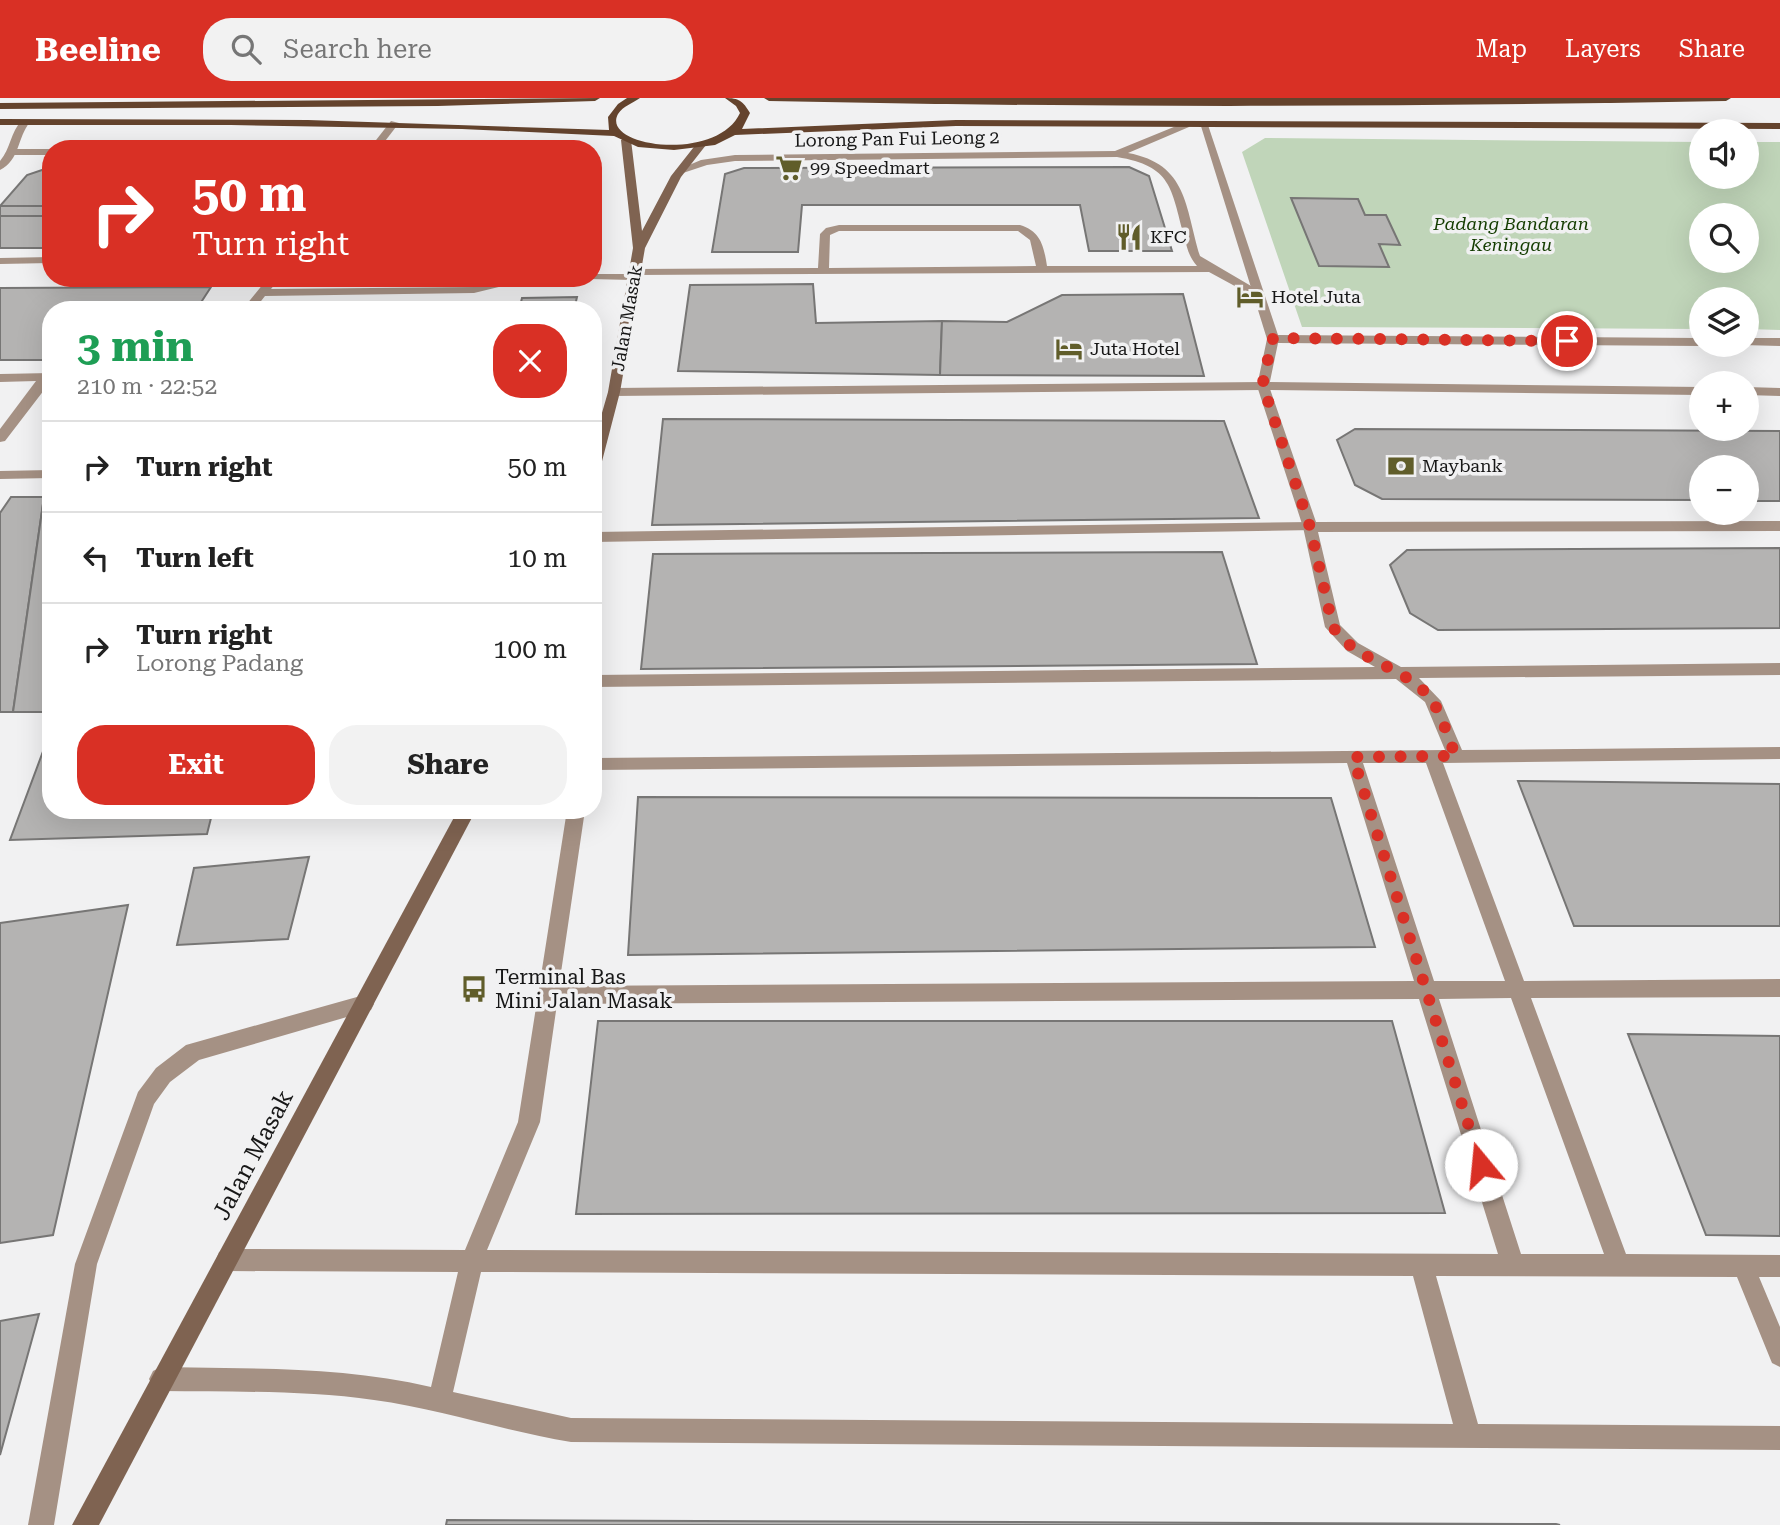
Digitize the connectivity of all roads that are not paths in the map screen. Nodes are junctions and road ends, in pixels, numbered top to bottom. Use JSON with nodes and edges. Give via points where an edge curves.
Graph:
{"nodes":[{"id":1,"x":133,"y":98,"type":"edge"},
{"id":2,"x":595,"y":98,"type":"edge"},
{"id":3,"x":635,"y":98,"type":"edge"},
{"id":4,"x":730,"y":98,"type":"edge"},
{"id":5,"x":769,"y":98,"type":"edge"},
{"id":6,"x":1726,"y":98,"type":"edge"},
{"id":7,"x":1050,"y":99,"type":"edge"},
{"id":8,"x":535,"y":100,"type":"edge"},
{"id":9,"x":1239,"y":100,"type":"edge"},
{"id":10,"x":144,"y":103,"type":"junction"},
{"id":11,"x":0,"y":106,"type":"edge"},
{"id":12,"x":0,"y":122,"type":"edge"},
{"id":13,"x":25,"y":122,"type":"junction"},
{"id":14,"x":394,"y":124,"type":"junction"},
{"id":15,"x":1186,"y":125,"type":"junction"},
{"id":16,"x":1203,"y":125,"type":"junction"},
{"id":17,"x":1780,"y":126,"type":"edge"},
{"id":18,"x":734,"y":132,"type":"junction"},
{"id":19,"x":621,"y":136,"type":"junction"},
{"id":20,"x":381,"y":140,"type":"edge"},
{"id":21,"x":0,"y":144,"type":"edge"},
{"id":22,"x":701,"y":145,"type":"junction"},
{"id":23,"x":15,"y":148,"type":"junction"},
{"id":24,"x":42,"y":151,"type":"edge"},
{"id":25,"x":1117,"y":154,"type":"junction"},
{"id":26,"x":0,"y":167,"type":"edge"},
{"id":27,"x":680,"y":171,"type":"junction"},
{"id":28,"x":639,"y":248,"type":"junction"},
{"id":29,"x":42,"y":260,"type":"edge"},
{"id":30,"x":0,"y":261,"type":"edge"},
{"id":31,"x":1208,"y":269,"type":"junction"},
{"id":32,"x":1042,"y":270,"type":"junction"},
{"id":33,"x":823,"y":271,"type":"junction"},
{"id":34,"x":634,"y":275,"type":"junction"},
{"id":35,"x":602,"y":277,"type":"edge"},
{"id":36,"x":267,"y":287,"type":"edge"},
{"id":37,"x":482,"y":287,"type":"edge"},
{"id":38,"x":262,"y":293,"type":"junction"},
{"id":39,"x":1259,"y":295,"type":"junction"},
{"id":40,"x":255,"y":301,"type":"edge"},
{"id":41,"x":1273,"y":338,"type":"junction"},
{"id":42,"x":1689,"y":342,"type":"edge"},
{"id":43,"x":1759,"y":342,"type":"edge"},
{"id":44,"x":1780,"y":342,"type":"edge"},
{"id":45,"x":0,"y":377,"type":"edge"},
{"id":46,"x":42,"y":377,"type":"edge"},
{"id":47,"x":42,"y":383,"type":"edge"},
{"id":48,"x":1263,"y":386,"type":"junction"},
{"id":49,"x":1689,"y":391,"type":"edge"},
{"id":50,"x":1759,"y":391,"type":"edge"},
{"id":51,"x":614,"y":392,"type":"junction"},
{"id":52,"x":1780,"y":392,"type":"edge"},
{"id":53,"x":6,"y":421,"type":"edge"},
{"id":54,"x":602,"y":436,"type":"edge"},
{"id":55,"x":0,"y":438,"type":"edge"},
{"id":56,"x":42,"y":474,"type":"edge"},
{"id":57,"x":0,"y":475,"type":"edge"},
{"id":58,"x":1780,"y":526,"type":"edge"},
{"id":59,"x":1310,"y":527,"type":"junction"},
{"id":60,"x":602,"y":537,"type":"edge"},
{"id":61,"x":1780,"y":668,"type":"edge"},
{"id":62,"x":1395,"y":672,"type":"junction"},
{"id":63,"x":602,"y":681,"type":"edge"},
{"id":64,"x":1780,"y":753,"type":"edge"},
{"id":65,"x":1432,"y":756,"type":"junction"},
{"id":66,"x":1456,"y":756,"type":"junction"},
{"id":67,"x":1353,"y":757,"type":"junction"},
{"id":68,"x":602,"y":764,"type":"edge"},
{"id":69,"x":462,"y":819,"type":"edge"},
{"id":70,"x":575,"y":819,"type":"edge"},
{"id":71,"x":1780,"y":988,"type":"edge"},
{"id":72,"x":1426,"y":990,"type":"junction"},
{"id":73,"x":1518,"y":990,"type":"junction"},
{"id":74,"x":549,"y":995,"type":"junction"},
{"id":75,"x":364,"y":1004,"type":"junction"},
{"id":76,"x":227,"y":1260,"type":"junction"},
{"id":77,"x":472,"y":1260,"type":"junction"},
{"id":78,"x":1421,"y":1264,"type":"junction"},
{"id":79,"x":1513,"y":1264,"type":"junction"},
{"id":80,"x":1619,"y":1265,"type":"junction"},
{"id":81,"x":1743,"y":1265,"type":"junction"},
{"id":82,"x":1780,"y":1266,"type":"edge"},
{"id":83,"x":1780,"y":1355,"type":"edge"},
{"id":84,"x":162,"y":1379,"type":"junction"},
{"id":85,"x":439,"y":1402,"type":"junction"},
{"id":86,"x":1469,"y":1436,"type":"junction"},
{"id":87,"x":1780,"y":1438,"type":"edge"},
{"id":88,"x":41,"y":1525,"type":"edge"},
{"id":89,"x":85,"y":1525,"type":"edge"}],
"edges":[{"from":1,"to":10,"type":"main road"},
{"from":2,"to":8,"type":"main road"},
{"from":3,"to":19,"type":"main road","via":[[611,117],[610,125]]},
{"from":4,"to":18,"type":"main road","via":[[745,113]]},
{"from":5,"to":7,"type":"main road"},
{"from":6,"to":9,"type":"main road"},
{"from":7,"to":9,"type":"main road"},
{"from":8,"to":10,"type":"main road"},
{"from":10,"to":11,"type":"main road"},
{"from":12,"to":13,"type":"main road"},
{"from":13,"to":14,"type":"main road"},
{"from":13,"to":23,"type":"street","via":[[17,131]]},
{"from":14,"to":19,"type":"main road"},
{"from":14,"to":20,"type":"street"},
{"from":15,"to":16,"type":"main road"},
{"from":15,"to":18,"type":"main road","via":[[956,123]]},
{"from":15,"to":25,"type":"street","name":"Lorong Pan Fui Leong 2"},
{"from":16,"to":17,"type":"main road"},
{"from":16,"to":39,"type":"street"},
{"from":18,"to":22,"type":"main road"},
{"from":19,"to":22,"type":"main road","via":[[657,147]]},
{"from":19,"to":28,"type":"street","name":"Jalan Masak"},
{"from":21,"to":23,"type":"street"},
{"from":22,"to":27,"type":"street","name":"Jalan Masak"},
{"from":23,"to":24,"type":"street"},
{"from":23,"to":26,"type":"street"},
{"from":25,"to":27,"type":"street","name":"Lorong Pan Fui Leong 2","via":[[735,158]]},
{"from":25,"to":31,"type":"street","name":"Lorong Pan Fui Leong 2","via":[[1154,163],[1170,176],[1195,257]]},
{"from":27,"to":28,"type":"street","name":"Jalan Masak"},
{"from":28,"to":34,"type":"street","name":"Jalan Masak"},
{"from":29,"to":30,"type":"street"},
{"from":31,"to":32,"type":"street"},
{"from":31,"to":39,"type":"street"},
{"from":32,"to":33,"type":"street"},
{"from":32,"to":33,"type":"street","via":[[1036,238],[1020,228],[839,228],[825,234]]},
{"from":33,"to":34,"type":"street"},
{"from":34,"to":35,"type":"street"},
{"from":34,"to":51,"type":"street","name":"Jalan Masak"},
{"from":36,"to":38,"type":"street"},
{"from":37,"to":38,"type":"street"},
{"from":38,"to":40,"type":"street"},
{"from":39,"to":41,"type":"street"},
{"from":41,"to":42,"type":"street"},
{"from":41,"to":48,"type":"street"},
{"from":43,"to":44,"type":"street"},
{"from":45,"to":46,"type":"street"},
{"from":47,"to":53,"type":"street"},
{"from":48,"to":49,"type":"street"},
{"from":48,"to":51,"type":"street"},
{"from":48,"to":59,"type":"street"},
{"from":50,"to":52,"type":"street"},
{"from":51,"to":54,"type":"street","name":"Jalan Masak"},
{"from":53,"to":55,"type":"street"},
{"from":56,"to":57,"type":"street"},
{"from":58,"to":59,"type":"street"},
{"from":59,"to":60,"type":"street"},
{"from":59,"to":62,"type":"street","via":[[1333,627],[1341,639]]},
{"from":61,"to":62,"type":"street"},
{"from":62,"to":63,"type":"street"},
{"from":62,"to":66,"type":"street","via":[[1432,701]]},
{"from":64,"to":66,"type":"street"},
{"from":65,"to":66,"type":"street"},
{"from":65,"to":67,"type":"street"},
{"from":65,"to":73,"type":"street"},
{"from":67,"to":68,"type":"street"},
{"from":67,"to":72,"type":"street"},
{"from":69,"to":75,"type":"street","name":"Jalan Masak"},
{"from":70,"to":74,"type":"street"},
{"from":71,"to":73,"type":"street"},
{"from":72,"to":73,"type":"street"},
{"from":72,"to":74,"type":"street"},
{"from":72,"to":79,"type":"street"},
{"from":73,"to":80,"type":"street"},
{"from":74,"to":77,"type":"street","via":[[529,1122]]},
{"from":75,"to":76,"type":"street","name":"Jalan Masak"},
{"from":75,"to":88,"type":"street","via":[[193,1052],[163,1075],[145,1099],[86,1264]]},
{"from":76,"to":77,"type":"street"},
{"from":76,"to":84,"type":"street","name":"Jalan Masak"},
{"from":77,"to":78,"type":"street"},
{"from":77,"to":85,"type":"street"},
{"from":78,"to":79,"type":"street"},
{"from":78,"to":86,"type":"street"},
{"from":79,"to":80,"type":"street"},
{"from":80,"to":81,"type":"street"},
{"from":81,"to":82,"type":"street"},
{"from":81,"to":83,"type":"street"},
{"from":84,"to":85,"type":"street","via":[[337,1383]]},
{"from":84,"to":89,"type":"street","name":"Jalan Masak"},
{"from":85,"to":86,"type":"street","via":[[571,1430]]},
{"from":86,"to":87,"type":"street"}]}
